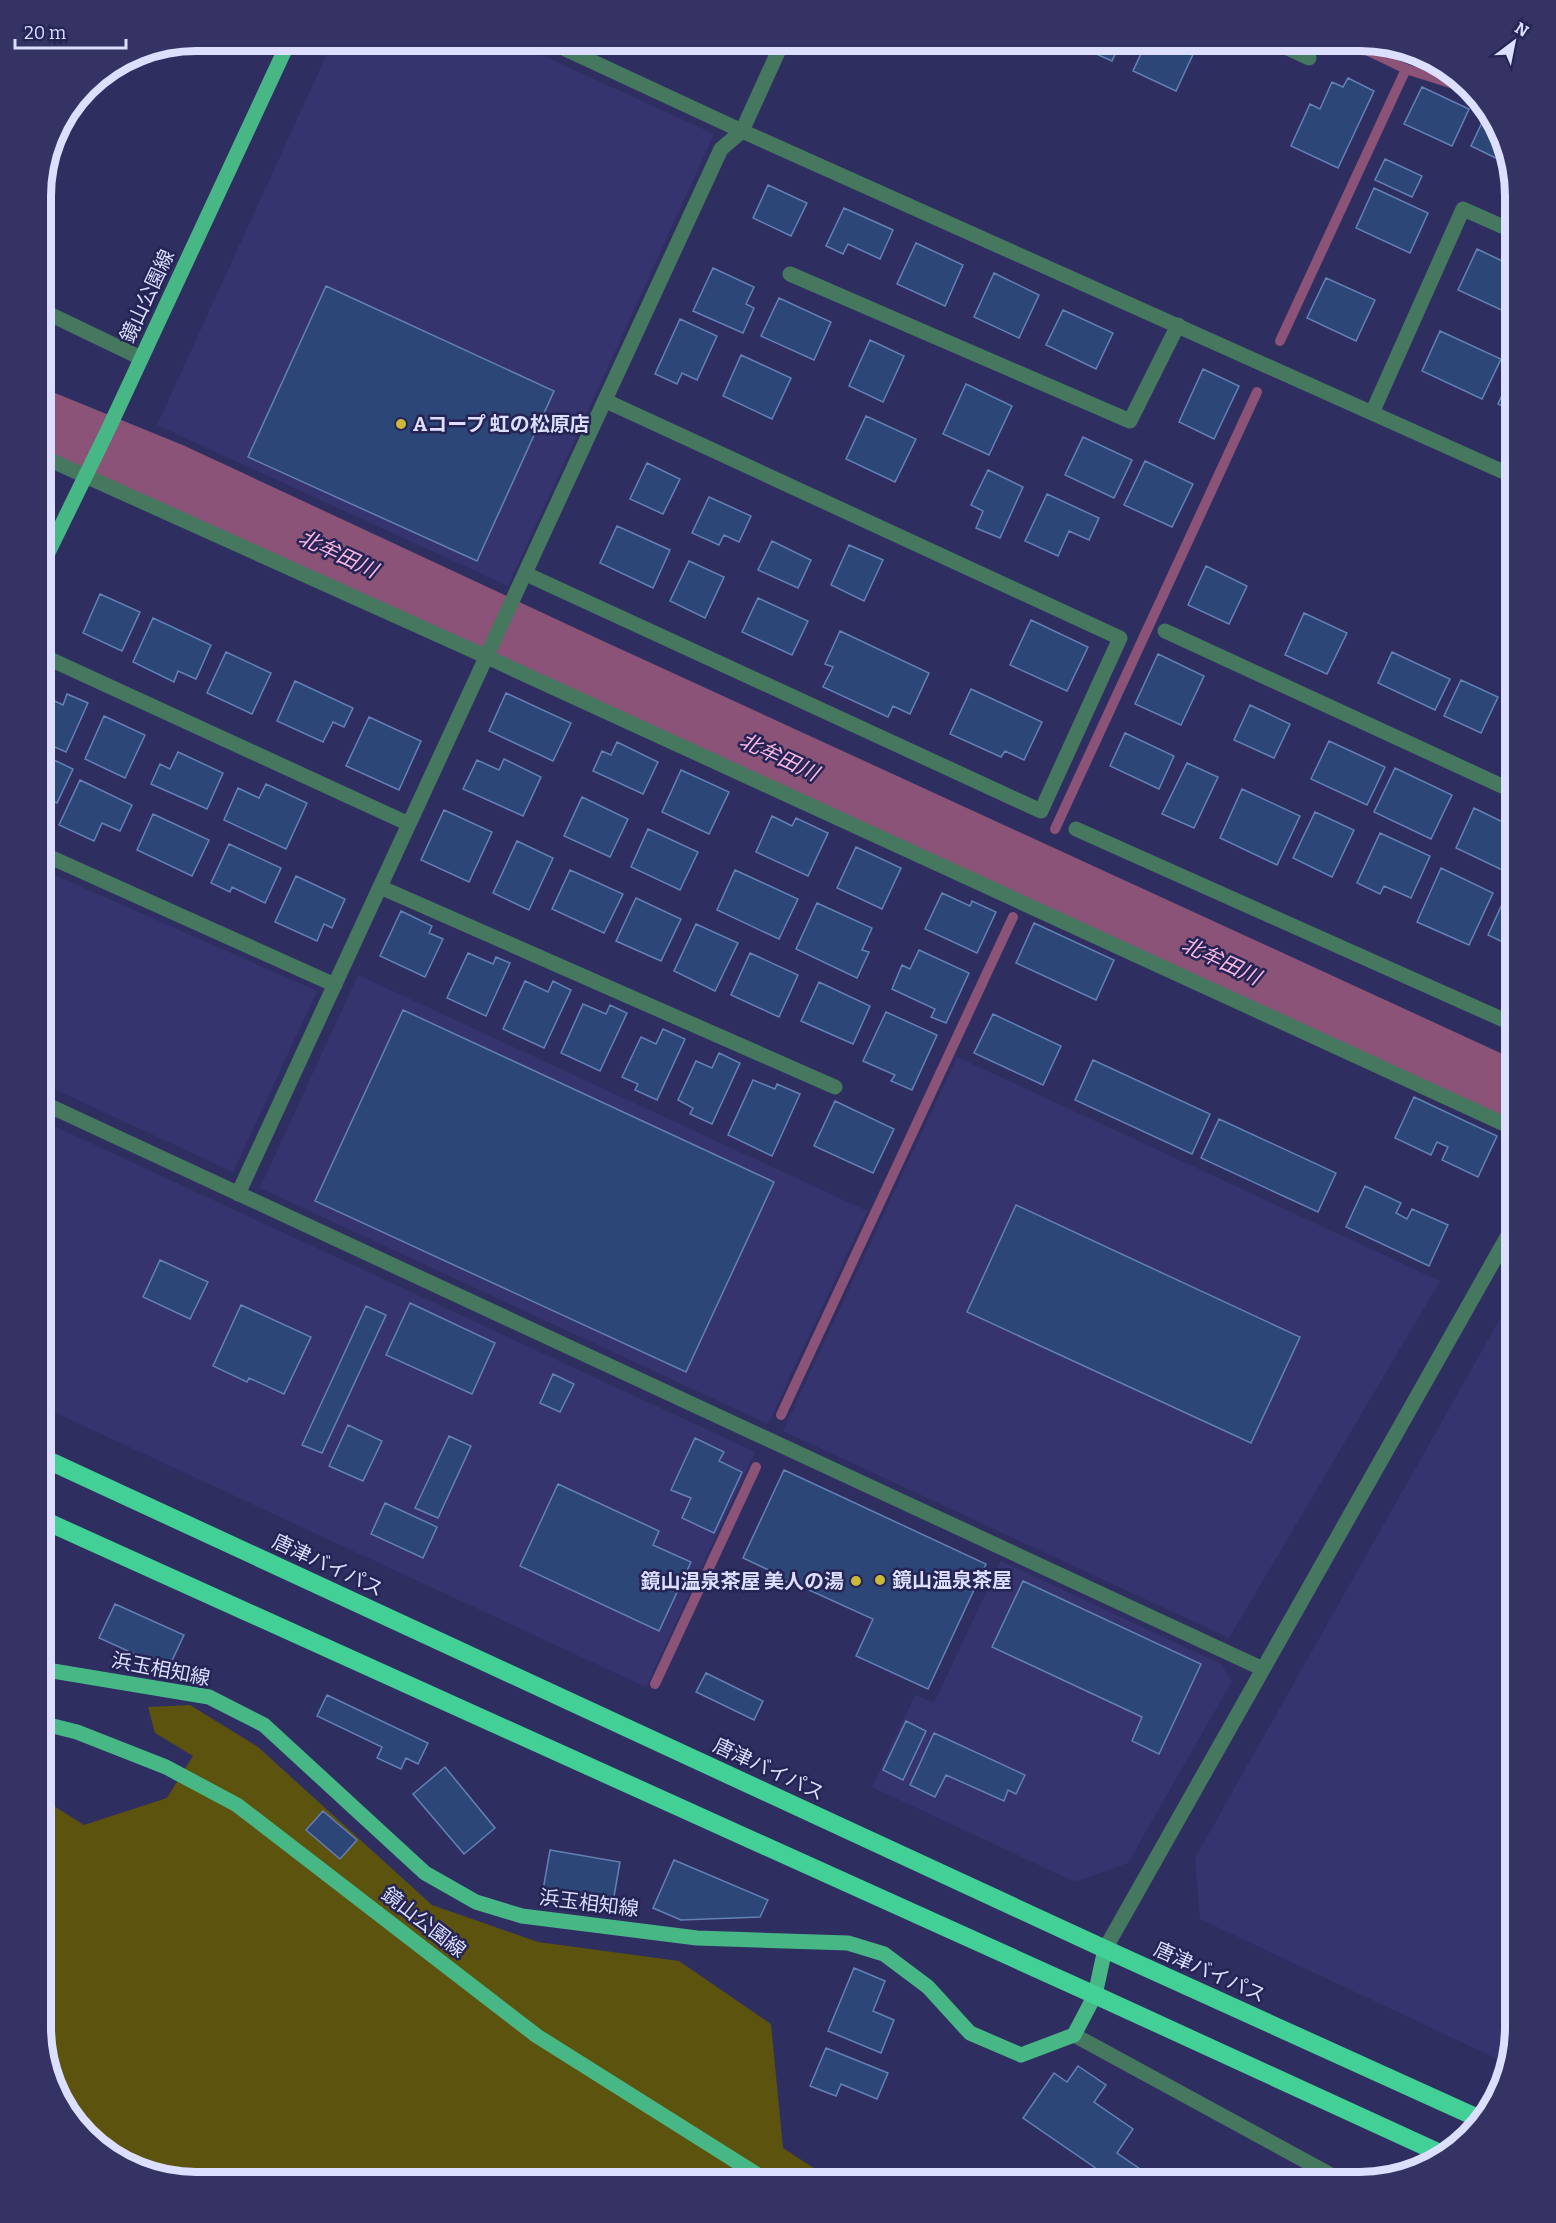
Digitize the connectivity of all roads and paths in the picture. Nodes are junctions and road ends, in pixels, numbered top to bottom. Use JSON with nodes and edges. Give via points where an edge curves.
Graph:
{"nodes":[{"id":1,"x":284,"y":51,"type":"edge"},
{"id":2,"x":570,"y":51,"type":"edge"},
{"id":3,"x":778,"y":51,"type":"edge"},
{"id":4,"x":1294,"y":51,"type":"edge"},
{"id":5,"x":1309,"y":58,"type":"dead end"},
{"id":6,"x":742,"y":131,"type":"junction"},
{"id":7,"x":1505,"y":228,"type":"edge"},
{"id":8,"x":790,"y":274,"type":"dead end"},
{"id":9,"x":51,"y":315,"type":"edge"},
{"id":10,"x":1178,"y":325,"type":"junction"},
{"id":11,"x":141,"y":358,"type":"junction"},
{"id":12,"x":606,"y":401,"type":"junction"},
{"id":13,"x":1372,"y":413,"type":"junction"},
{"id":14,"x":51,"y":460,"type":"edge"},
{"id":15,"x":1505,"y":473,"type":"edge"},
{"id":16,"x":86,"y":474,"type":"junction"},
{"id":17,"x":51,"y":546,"type":"edge"},
{"id":18,"x":525,"y":574,"type":"junction"},
{"id":19,"x":1165,"y":632,"type":"dead end"},
{"id":20,"x":487,"y":656,"type":"junction"},
{"id":21,"x":51,"y":660,"type":"edge"},
{"id":22,"x":1505,"y":787,"type":"edge"},
{"id":23,"x":409,"y":824,"type":"junction"},
{"id":24,"x":1076,"y":829,"type":"dead end"},
{"id":25,"x":51,"y":857,"type":"edge"},
{"id":26,"x":380,"y":887,"type":"junction"},
{"id":27,"x":335,"y":985,"type":"junction"},
{"id":28,"x":1505,"y":1021,"type":"edge"},
{"id":29,"x":835,"y":1087,"type":"dead end"},
{"id":30,"x":51,"y":1107,"type":"edge"},
{"id":31,"x":1505,"y":1124,"type":"edge"},
{"id":32,"x":238,"y":1194,"type":"junction"},
{"id":33,"x":1505,"y":1241,"type":"edge"},
{"id":34,"x":51,"y":1462,"type":"edge"},
{"id":35,"x":51,"y":1524,"type":"edge"},
{"id":36,"x":1263,"y":1669,"type":"junction"},
{"id":37,"x":51,"y":1671,"type":"edge"},
{"id":38,"x":51,"y":1726,"type":"edge"},
{"id":39,"x":1105,"y":1949,"type":"junction"},
{"id":40,"x":1095,"y":1995,"type":"junction"},
{"id":41,"x":1074,"y":2035,"type":"junction"},
{"id":42,"x":1474,"y":2116,"type":"edge"},
{"id":43,"x":1435,"y":2151,"type":"edge"},
{"id":44,"x":753,"y":2172,"type":"edge"},
{"id":45,"x":1328,"y":2172,"type":"edge"}],
"edges":[{"from":1,"to":11,"type":"main road","name":"鏡山公園線"},
{"from":2,"to":6,"type":"street"},
{"from":3,"to":6,"type":"street"},
{"from":4,"to":5,"type":"street"},
{"from":6,"to":10,"type":"street"},
{"from":6,"to":12,"type":"street","via":[[721,149]]},
{"from":7,"to":13,"type":"street","via":[[1463,209]]},
{"from":8,"to":10,"type":"street","via":[[1130,422]]},
{"from":9,"to":11,"type":"street"},
{"from":10,"to":13,"type":"street"},
{"from":11,"to":16,"type":"main road","name":"鏡山公園線"},
{"from":12,"to":18,"type":"street"},
{"from":12,"to":18,"type":"street","via":[[1120,638],[1041,811]]},
{"from":13,"to":15,"type":"street"},
{"from":14,"to":16,"type":"street"},
{"from":16,"to":17,"type":"main road","name":"鏡山公園線"},
{"from":16,"to":20,"type":"street"},
{"from":18,"to":20,"type":"street"},
{"from":19,"to":22,"type":"street"},
{"from":20,"to":23,"type":"street"},
{"from":20,"to":31,"type":"street"},
{"from":21,"to":23,"type":"street"},
{"from":23,"to":26,"type":"street"},
{"from":24,"to":28,"type":"street"},
{"from":25,"to":27,"type":"street"},
{"from":26,"to":27,"type":"street"},
{"from":26,"to":29,"type":"street"},
{"from":27,"to":32,"type":"street"},
{"from":30,"to":32,"type":"street"},
{"from":32,"to":36,"type":"street"},
{"from":33,"to":36,"type":"street"},
{"from":34,"to":39,"type":"highway","name":"唐津バイパス"},
{"from":35,"to":40,"type":"highway"},
{"from":36,"to":39,"type":"street"},
{"from":37,"to":41,"type":"main road","name":"浜玉相知線","via":[[209,1697],[264,1725],[425,1873],[476,1902],[522,1916],[697,1938],[848,1943],[884,1954],[928,1987],[970,2033],[1021,2055]]},
{"from":38,"to":44,"type":"main road","name":"鏡山公園線","via":[[165,1767],[237,1805],[537,2036]]},
{"from":39,"to":40,"type":"main road"},
{"from":39,"to":42,"type":"highway","name":"唐津バイパス"},
{"from":40,"to":41,"type":"main road"},
{"from":40,"to":43,"type":"highway"},
{"from":41,"to":45,"type":"street"}]}
